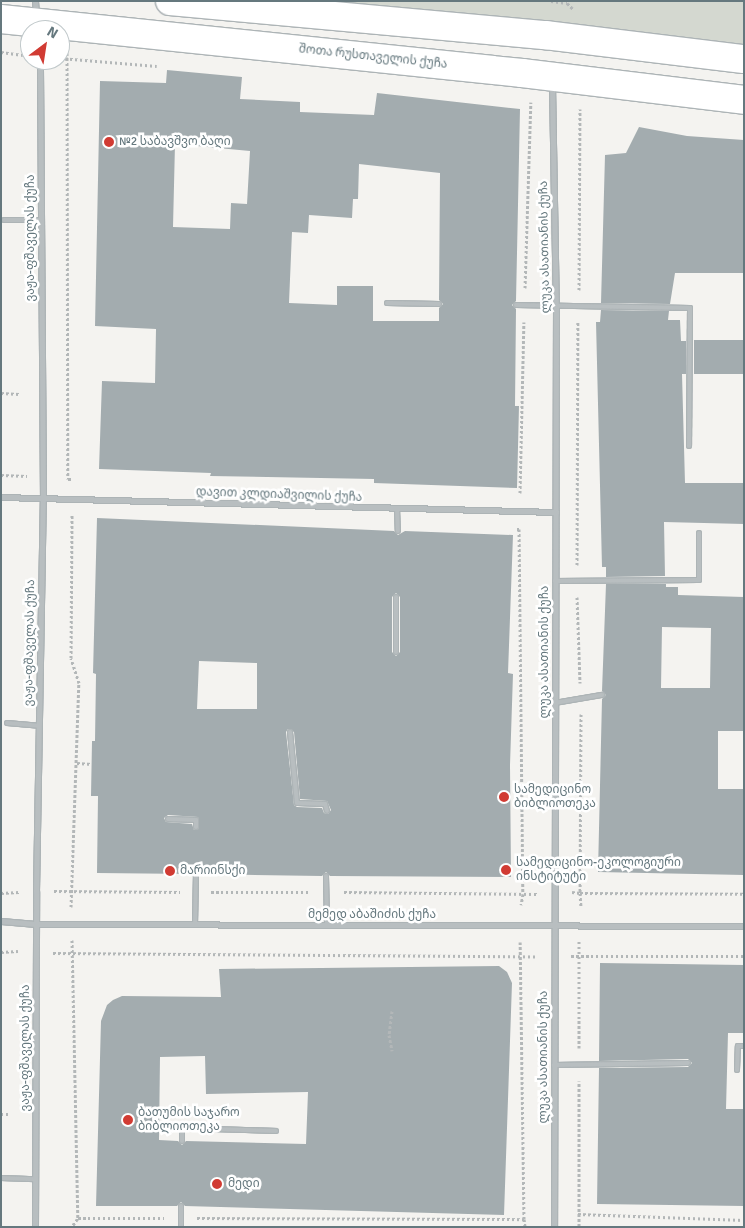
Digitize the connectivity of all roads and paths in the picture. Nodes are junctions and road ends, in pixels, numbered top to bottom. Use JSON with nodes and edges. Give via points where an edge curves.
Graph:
{"nodes":[{"id":1,"x":170,"y":1,"type":"edge"},
{"id":2,"x":36,"y":17,"type":"edge"},
{"id":3,"x":1,"y":19,"type":"edge"},
{"id":4,"x":1,"y":52,"type":"edge"},
{"id":5,"x":20,"y":55,"type":"edge"},
{"id":6,"x":744,"y":59,"type":"edge"},
{"id":7,"x":40,"y":70,"type":"edge"},
{"id":8,"x":68,"y":70,"type":"edge"},
{"id":9,"x":552,"y":77,"type":"junction"},
{"id":10,"x":531,"y":99,"type":"dead end"},
{"id":11,"x":744,"y":100,"type":"edge"},
{"id":12,"x":4,"y":220,"type":"dead end"},
{"id":13,"x":41,"y":220,"type":"junction"},
{"id":14,"x":387,"y":303,"type":"dead end"},
{"id":15,"x":439,"y":304,"type":"dead end"},
{"id":16,"x":516,"y":305,"type":"dead end"},
{"id":17,"x":525,"y":305,"type":"junction"},
{"id":18,"x":556,"y":305,"type":"junction"},
{"id":19,"x":1,"y":393,"type":"edge"},
{"id":20,"x":18,"y":394,"type":"dead end"},
{"id":21,"x":689,"y":446,"type":"dead end"},
{"id":22,"x":1,"y":475,"type":"edge"},
{"id":23,"x":20,"y":476,"type":"dead end"},
{"id":24,"x":78,"y":480,"type":"dead end"},
{"id":25,"x":1,"y":497,"type":"edge"},
{"id":26,"x":42,"y":499,"type":"junction"},
{"id":27,"x":519,"y":500,"type":"dead end"},
{"id":28,"x":397,"y":508,"type":"junction"},
{"id":29,"x":72,"y":510,"type":"dead end"},
{"id":30,"x":556,"y":512,"type":"junction"},
{"id":31,"x":510,"y":529,"type":"dead end"},
{"id":32,"x":398,"y":531,"type":"dead end"},
{"id":33,"x":698,"y":533,"type":"dead end"},
{"id":34,"x":555,"y":581,"type":"junction"},
{"id":35,"x":396,"y":597,"type":"dead end"},
{"id":36,"x":396,"y":652,"type":"dead end"},
{"id":37,"x":602,"y":695,"type":"dead end"},
{"id":38,"x":555,"y":703,"type":"junction"},
{"id":39,"x":7,"y":723,"type":"dead end"},
{"id":40,"x":39,"y":726,"type":"junction"},
{"id":41,"x":290,"y":732,"type":"dead end"},
{"id":42,"x":77,"y":763,"type":"junction"},
{"id":43,"x":92,"y":764,"type":"dead end"},
{"id":44,"x":326,"y":811,"type":"dead end"},
{"id":45,"x":168,"y":819,"type":"dead end"},
{"id":46,"x":196,"y":827,"type":"dead end"},
{"id":47,"x":196,"y":874,"type":"dead end"},
{"id":48,"x":326,"y":876,"type":"dead end"},
{"id":49,"x":52,"y":891,"type":"dead end"},
{"id":50,"x":71,"y":892,"type":"junction"},
{"id":51,"x":196,"y":892,"type":"junction"},
{"id":52,"x":326,"y":892,"type":"junction"},
{"id":53,"x":1,"y":893,"type":"edge"},
{"id":54,"x":14,"y":893,"type":"dead end"},
{"id":55,"x":580,"y":893,"type":"dead end"},
{"id":56,"x":523,"y":894,"type":"junction"},
{"id":57,"x":538,"y":894,"type":"dead end"},
{"id":58,"x":521,"y":905,"type":"dead end"},
{"id":59,"x":581,"y":906,"type":"dead end"},
{"id":60,"x":71,"y":908,"type":"dead end"},
{"id":61,"x":1,"y":921,"type":"edge"},
{"id":62,"x":36,"y":924,"type":"junction"},
{"id":63,"x":555,"y":924,"type":"junction"},
{"id":64,"x":196,"y":925,"type":"junction"},
{"id":65,"x":327,"y":925,"type":"junction"},
{"id":66,"x":744,"y":926,"type":"edge"},
{"id":67,"x":579,"y":938,"type":"dead end"},
{"id":68,"x":18,"y":951,"type":"dead end"},
{"id":69,"x":1,"y":952,"type":"edge"},
{"id":70,"x":48,"y":953,"type":"dead end"},
{"id":71,"x":73,"y":954,"type":"junction"},
{"id":72,"x":520,"y":954,"type":"junction"},
{"id":73,"x":540,"y":956,"type":"dead end"},
{"id":74,"x":565,"y":956,"type":"dead end"},
{"id":75,"x":578,"y":956,"type":"junction"},
{"id":76,"x":744,"y":956,"type":"edge"},
{"id":77,"x":392,"y":1011,"type":"dead end"},
{"id":78,"x":744,"y":1046,"type":"edge"},
{"id":79,"x":392,"y":1051,"type":"dead end"},
{"id":80,"x":688,"y":1063,"type":"dead end"},
{"id":81,"x":554,"y":1065,"type":"junction"},
{"id":82,"x":580,"y":1065,"type":"junction"},
{"id":83,"x":737,"y":1070,"type":"dead end"},
{"id":84,"x":1,"y":1114,"type":"edge"},
{"id":85,"x":8,"y":1114,"type":"dead end"},
{"id":86,"x":276,"y":1131,"type":"dead end"},
{"id":87,"x":182,"y":1141,"type":"dead end"},
{"id":88,"x":1,"y":1178,"type":"edge"},
{"id":89,"x":36,"y":1179,"type":"junction"},
{"id":90,"x":181,"y":1206,"type":"dead end"},
{"id":91,"x":578,"y":1214,"type":"junction"},
{"id":92,"x":78,"y":1218,"type":"junction"},
{"id":93,"x":181,"y":1218,"type":"junction"},
{"id":94,"x":524,"y":1219,"type":"junction"},
{"id":95,"x":744,"y":1220,"type":"edge"},
{"id":96,"x":73,"y":1225,"type":"dead end"},
{"id":97,"x":525,"y":1226,"type":"edge"},
{"id":98,"x":579,"y":1226,"type":"edge"},
{"id":99,"x":35,"y":1227,"type":"edge"},
{"id":100,"x":181,"y":1227,"type":"edge"},
{"id":101,"x":554,"y":1227,"type":"edge"}],
"edges":[{"from":1,"to":6,"type":"main road","via":[[525,33]]},
{"from":2,"to":3,"type":"main road","name":"შოთა რუსთაველის ქუჩა"},
{"from":2,"to":9,"type":"main road","name":"შოთა რუსთაველის ქუჩა"},
{"from":4,"to":5,"type":"path"},
{"from":7,"to":13,"type":"street","name":"ვაჟა-ფშაველას ქუჩა"},
{"from":8,"to":24,"type":"path","via":[[68,479]]},
{"from":9,"to":11,"type":"main road","name":"შოთა რუსთაველის ქუჩა"},
{"from":9,"to":18,"type":"street","name":"ლუკა ასათიანის ქუჩა"},
{"from":10,"to":17,"type":"path"},
{"from":12,"to":13,"type":"lane"},
{"from":13,"to":26,"type":"street","name":"ვაჟა-ფშაველას ქუჩა"},
{"from":14,"to":15,"type":"lane"},
{"from":16,"to":17,"type":"lane"},
{"from":17,"to":18,"type":"lane"},
{"from":17,"to":27,"type":"path"},
{"from":18,"to":21,"type":"lane","via":[[690,308]]},
{"from":18,"to":30,"type":"street","name":"ლუკა ასათიანის ქუჩა"},
{"from":19,"to":20,"type":"path"},
{"from":22,"to":23,"type":"path"},
{"from":25,"to":26,"type":"street","name":"დავით კლდიაშვილის ქუჩა"},
{"from":26,"to":28,"type":"street","name":"დავით კლდიაშვილის ქუჩა"},
{"from":26,"to":40,"type":"street","name":"ვაჟა-ფშაველას ქუჩა"},
{"from":28,"to":30,"type":"street","name":"დავით კლდიაშვილის ქუჩა"},
{"from":28,"to":32,"type":"lane"},
{"from":29,"to":42,"type":"path","via":[[72,658],[79,683]]},
{"from":30,"to":34,"type":"street","name":"ლუკა ასათიანის ქუჩა"},
{"from":31,"to":56,"type":"path","via":[[519,529]]},
{"from":33,"to":34,"type":"lane","via":[[699,580]]},
{"from":34,"to":38,"type":"street","name":"ლუკა ასათიანის ქუჩა"},
{"from":35,"to":36,"type":"lane"},
{"from":37,"to":38,"type":"lane"},
{"from":38,"to":63,"type":"street","name":"ლუკა ასათიანის ქუჩა"},
{"from":39,"to":40,"type":"lane"},
{"from":40,"to":62,"type":"street","name":"ვაჟა-ფშაველას ქუჩა"},
{"from":41,"to":44,"type":"lane","via":[[297,803],[325,804]]},
{"from":42,"to":43,"type":"path"},
{"from":42,"to":50,"type":"path"},
{"from":45,"to":46,"type":"lane","via":[[196,820]]},
{"from":47,"to":51,"type":"lane"},
{"from":48,"to":52,"type":"lane"},
{"from":49,"to":50,"type":"path"},
{"from":50,"to":51,"type":"path"},
{"from":50,"to":60,"type":"path"},
{"from":51,"to":52,"type":"path"},
{"from":51,"to":64,"type":"lane"},
{"from":52,"to":56,"type":"path"},
{"from":52,"to":65,"type":"lane"},
{"from":53,"to":54,"type":"path"},
{"from":55,"to":59,"type":"path"},
{"from":56,"to":57,"type":"path"},
{"from":56,"to":58,"type":"path"},
{"from":61,"to":62,"type":"street","name":"მემედ აბაშიძის ქუჩა"},
{"from":62,"to":64,"type":"street","name":"მემედ აბაშიძის ქუჩა"},
{"from":62,"to":89,"type":"street","name":"ვაჟა-ფშაველას ქუჩა"},
{"from":63,"to":65,"type":"street","name":"მემედ აბაშიძის ქუჩა"},
{"from":63,"to":66,"type":"street","name":"მემედ აბაშიძის ქუჩა"},
{"from":63,"to":81,"type":"street","name":"ლუკა ასათიანის ქუჩა"},
{"from":64,"to":65,"type":"street","name":"მემედ აბაშიძის ქუჩა"},
{"from":67,"to":75,"type":"path"},
{"from":68,"to":69,"type":"path"},
{"from":70,"to":71,"type":"path"},
{"from":71,"to":72,"type":"path"},
{"from":71,"to":92,"type":"path"},
{"from":72,"to":73,"type":"path"},
{"from":72,"to":94,"type":"path"},
{"from":74,"to":75,"type":"path"},
{"from":75,"to":76,"type":"path"},
{"from":75,"to":82,"type":"path"},
{"from":77,"to":79,"type":"path","via":[[389,1035]]},
{"from":78,"to":83,"type":"lane","via":[[738,1046]]},
{"from":80,"to":82,"type":"lane"},
{"from":81,"to":82,"type":"lane"},
{"from":81,"to":101,"type":"street","name":"ლუკა ასათიანის ქუჩა"},
{"from":82,"to":91,"type":"path"},
{"from":84,"to":85,"type":"path"},
{"from":86,"to":87,"type":"lane","via":[[182,1128]]},
{"from":88,"to":89,"type":"lane"},
{"from":89,"to":99,"type":"street","name":"ვაჟა-ფშაველას ქუჩა"},
{"from":90,"to":93,"type":"lane"},
{"from":91,"to":95,"type":"path"},
{"from":91,"to":98,"type":"path"},
{"from":92,"to":93,"type":"path"},
{"from":92,"to":96,"type":"path"},
{"from":93,"to":94,"type":"path"},
{"from":93,"to":100,"type":"lane"},
{"from":94,"to":97,"type":"path"}]}
